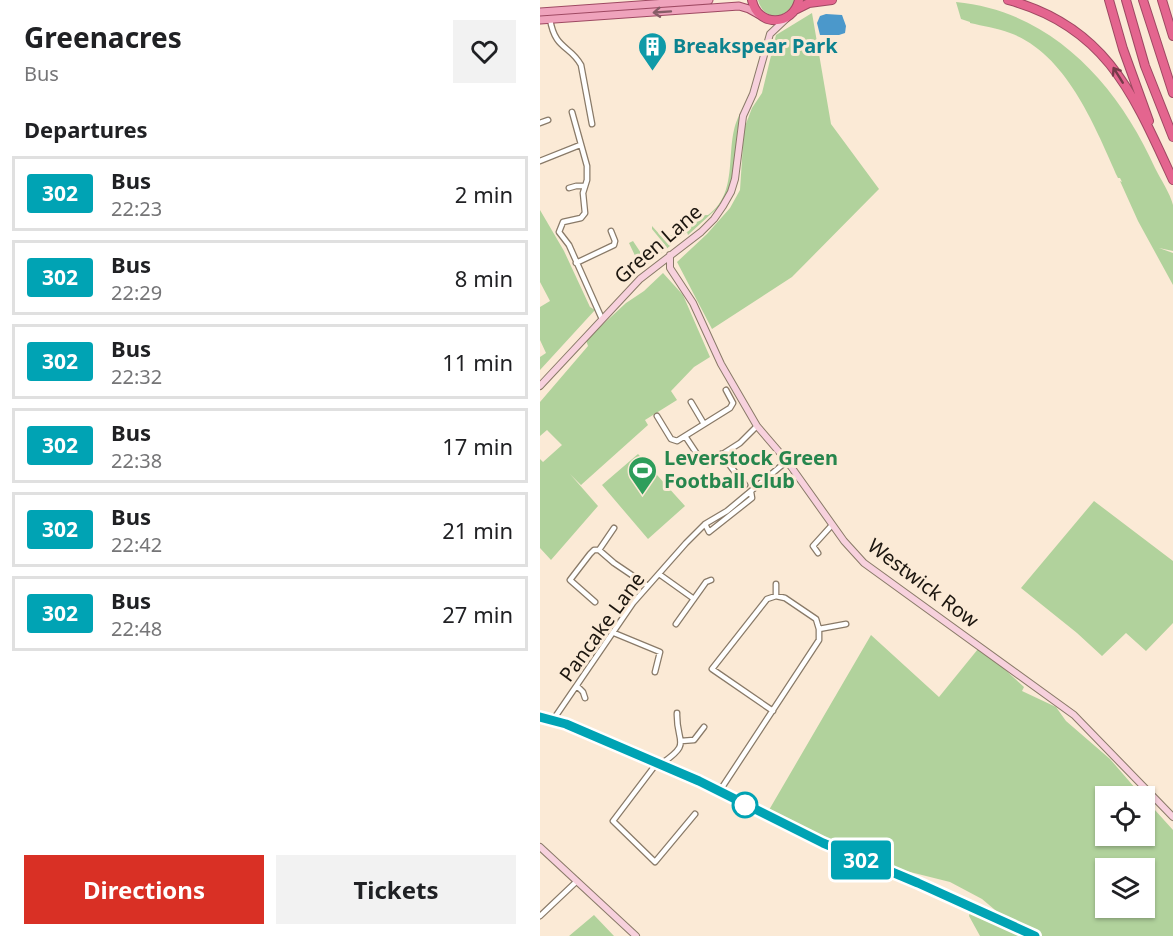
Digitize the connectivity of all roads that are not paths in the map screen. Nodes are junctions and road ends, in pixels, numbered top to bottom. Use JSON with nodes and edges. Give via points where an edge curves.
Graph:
{"nodes":[{"id":1,"x":709,"y":0,"type":"edge"},
{"id":2,"x":752,"y":0,"type":"edge"},
{"id":3,"x":832,"y":0,"type":"edge"},
{"id":4,"x":1008,"y":0,"type":"edge"},
{"id":5,"x":1109,"y":0,"type":"edge"},
{"id":6,"x":1126,"y":0,"type":"edge"},
{"id":7,"x":1143,"y":0,"type":"edge"},
{"id":8,"x":1162,"y":0,"type":"edge"},
{"id":9,"x":798,"y":4,"type":"edge"},
{"id":10,"x":540,"y":12,"type":"edge"},
{"id":11,"x":762,"y":17,"type":"junction"},
{"id":12,"x":788,"y":18,"type":"junction"},
{"id":13,"x":550,"y":19,"type":"junction"},
{"id":14,"x":540,"y":20,"type":"edge"},
{"id":15,"x":770,"y":34,"type":"junction"},
{"id":16,"x":1173,"y":36,"type":"edge"},
{"id":17,"x":1173,"y":93,"type":"edge"},
{"id":18,"x":572,"y":112,"type":"dead end"},
{"id":19,"x":548,"y":120,"type":"dead end"},
{"id":20,"x":540,"y":123,"type":"edge"},
{"id":21,"x":592,"y":124,"type":"dead end"},
{"id":22,"x":1173,"y":137,"type":"edge"},
{"id":23,"x":580,"y":145,"type":"junction"},
{"id":24,"x":540,"y":161,"type":"edge"},
{"id":25,"x":1166,"y":164,"type":"junction"},
{"id":26,"x":1173,"y":180,"type":"edge"},
{"id":27,"x":584,"y":186,"type":"junction"},
{"id":28,"x":569,"y":188,"type":"dead end"},
{"id":29,"x":611,"y":231,"type":"dead end"},
{"id":30,"x":670,"y":255,"type":"junction"},
{"id":31,"x":576,"y":263,"type":"junction"},
{"id":32,"x":656,"y":266,"type":"junction"},
{"id":33,"x":670,"y":268,"type":"junction"},
{"id":34,"x":602,"y":319,"type":"junction"},
{"id":35,"x":540,"y":386,"type":"edge"},
{"id":36,"x":726,"y":390,"type":"dead end"},
{"id":37,"x":691,"y":402,"type":"dead end"},
{"id":38,"x":657,"y":416,"type":"dead end"},
{"id":39,"x":704,"y":424,"type":"junction"},
{"id":40,"x":757,"y":426,"type":"junction"},
{"id":41,"x":685,"y":435,"type":"junction"},
{"id":42,"x":721,"y":454,"type":"junction"},
{"id":43,"x":787,"y":461,"type":"junction"},
{"id":44,"x":745,"y":485,"type":"dead end"},
{"id":45,"x":832,"y":525,"type":"junction"},
{"id":46,"x":614,"y":528,"type":"dead end"},
{"id":47,"x":599,"y":550,"type":"junction"},
{"id":48,"x":818,"y":553,"type":"dead end"},
{"id":49,"x":659,"y":574,"type":"junction"},
{"id":50,"x":711,"y":580,"type":"dead end"},
{"id":51,"x":776,"y":584,"type":"dead end"},
{"id":52,"x":648,"y":586,"type":"junction"},
{"id":53,"x":776,"y":596,"type":"junction"},
{"id":54,"x":694,"y":599,"type":"junction"},
{"id":55,"x":595,"y":602,"type":"dead end"},
{"id":56,"x":676,"y":624,"type":"dead end"},
{"id":57,"x":846,"y":624,"type":"dead end"},
{"id":58,"x":819,"y":629,"type":"junction"},
{"id":59,"x":614,"y":633,"type":"junction"},
{"id":60,"x":655,"y":672,"type":"dead end"},
{"id":61,"x":577,"y":686,"type":"junction"},
{"id":62,"x":585,"y":698,"type":"dead end"},
{"id":63,"x":773,"y":711,"type":"junction"},
{"id":64,"x":678,"y":713,"type":"dead end"},
{"id":65,"x":540,"y":717,"type":"edge"},
{"id":66,"x":553,"y":720,"type":"junction"},
{"id":67,"x":704,"y":727,"type":"dead end"},
{"id":68,"x":681,"y":741,"type":"junction"},
{"id":69,"x":659,"y":764,"type":"junction"},
{"id":70,"x":719,"y":792,"type":"junction"},
{"id":71,"x":695,"y":814,"type":"dead end"},
{"id":72,"x":1173,"y":817,"type":"edge"},
{"id":73,"x":540,"y":847,"type":"edge"},
{"id":74,"x":577,"y":881,"type":"junction"},
{"id":75,"x":540,"y":916,"type":"edge"},
{"id":76,"x":636,"y":936,"type":"edge"},
{"id":77,"x":1035,"y":936,"type":"edge"}],
"edges":[{"from":1,"to":10,"type":"main road"},
{"from":2,"to":11,"type":"highway"},
{"from":3,"to":9,"type":"highway"},
{"from":25,"to":4,"type":"highway","one_way":true,"via":[[1125,86],[1105,57],[1068,25]]},
{"from":5,"to":25,"type":"highway"},
{"from":6,"to":22,"type":"highway","via":[[1145,66]]},
{"from":7,"to":17,"type":"highway"},
{"from":8,"to":16,"type":"highway"},
{"from":9,"to":12,"type":"highway"},
{"from":11,"to":12,"type":"highway","via":[[780,21]]},
{"from":11,"to":13,"type":"main road","one_way":true,"via":[[738,6]]},
{"from":11,"to":15,"type":"street"},
{"from":12,"to":15,"type":"street"},
{"from":13,"to":14,"type":"main road"},
{"from":13,"to":21,"type":"street","via":[[555,37],[581,65]]},
{"from":15,"to":30,"type":"street","name":"Green Lane","via":[[753,94],[742,116],[731,192],[714,219]]},
{"from":18,"to":23,"type":"street"},
{"from":19,"to":20,"type":"street"},
{"from":23,"to":24,"type":"street"},
{"from":23,"to":27,"type":"street","via":[[586,166]]},
{"from":25,"to":26,"type":"highway"},
{"from":27,"to":28,"type":"street"},
{"from":27,"to":31,"type":"street","via":[[585,213],[581,218],[563,222],[559,232]]},
{"from":29,"to":31,"type":"street","via":[[614,245]]},
{"from":30,"to":32,"type":"street","name":"Green Lane"},
{"from":30,"to":33,"type":"street"},
{"from":31,"to":34,"type":"street"},
{"from":32,"to":33,"type":"street"},
{"from":32,"to":34,"type":"street","name":"Green Lane"},
{"from":33,"to":40,"type":"street","name":"Westwick Row","via":[[693,303],[721,364]]},
{"from":34,"to":35,"type":"street","name":"Green Lane"},
{"from":36,"to":39,"type":"street","via":[[733,403],[730,408]]},
{"from":37,"to":39,"type":"street"},
{"from":38,"to":41,"type":"street","via":[[671,439],[676,441]]},
{"from":39,"to":41,"type":"street"},
{"from":40,"to":42,"type":"street"},
{"from":40,"to":43,"type":"street","name":"Westwick Row"},
{"from":41,"to":42,"type":"street","via":[[702,463],[707,464]]},
{"from":42,"to":44,"type":"street"},
{"from":43,"to":45,"type":"street","name":"Westwick Row"},
{"from":43,"to":49,"type":"street","name":"Pancake Lane","via":[[750,492],[752,498],[709,532],[705,524]]},
{"from":45,"to":48,"type":"street","via":[[813,546]]},
{"from":45,"to":72,"type":"street","name":"Westwick Row","via":[[864,563],[1074,715]]},
{"from":46,"to":47,"type":"street"},
{"from":47,"to":52,"type":"street"},
{"from":47,"to":55,"type":"street","via":[[590,554],[570,580]]},
{"from":49,"to":52,"type":"street","name":"Pancake Lane"},
{"from":49,"to":54,"type":"street"},
{"from":50,"to":54,"type":"street"},
{"from":51,"to":53,"type":"street"},
{"from":52,"to":59,"type":"street","name":"Pancake Lane"},
{"from":53,"to":58,"type":"street","via":[[816,619]]},
{"from":53,"to":63,"type":"street","via":[[767,599],[712,669]]},
{"from":54,"to":56,"type":"street"},
{"from":57,"to":58,"type":"street"},
{"from":58,"to":63,"type":"street","via":[[819,640]]},
{"from":59,"to":60,"type":"street","via":[[660,652]]},
{"from":59,"to":61,"type":"street","name":"Pancake Lane"},
{"from":61,"to":62,"type":"street"},
{"from":61,"to":66,"type":"street","name":"Pancake Lane"},
{"from":63,"to":70,"type":"street"},
{"from":64,"to":68,"type":"street"},
{"from":65,"to":66,"type":"main road"},
{"from":66,"to":69,"type":"main road"},
{"from":67,"to":68,"type":"street","via":[[694,740]]},
{"from":68,"to":69,"type":"street","via":[[676,754]]},
{"from":69,"to":70,"type":"main road"},
{"from":69,"to":71,"type":"street","via":[[614,821],[656,862]]},
{"from":70,"to":77,"type":"main road","via":[[823,843]]},
{"from":73,"to":74,"type":"street"},
{"from":74,"to":75,"type":"street"},
{"from":74,"to":76,"type":"street"}]}
